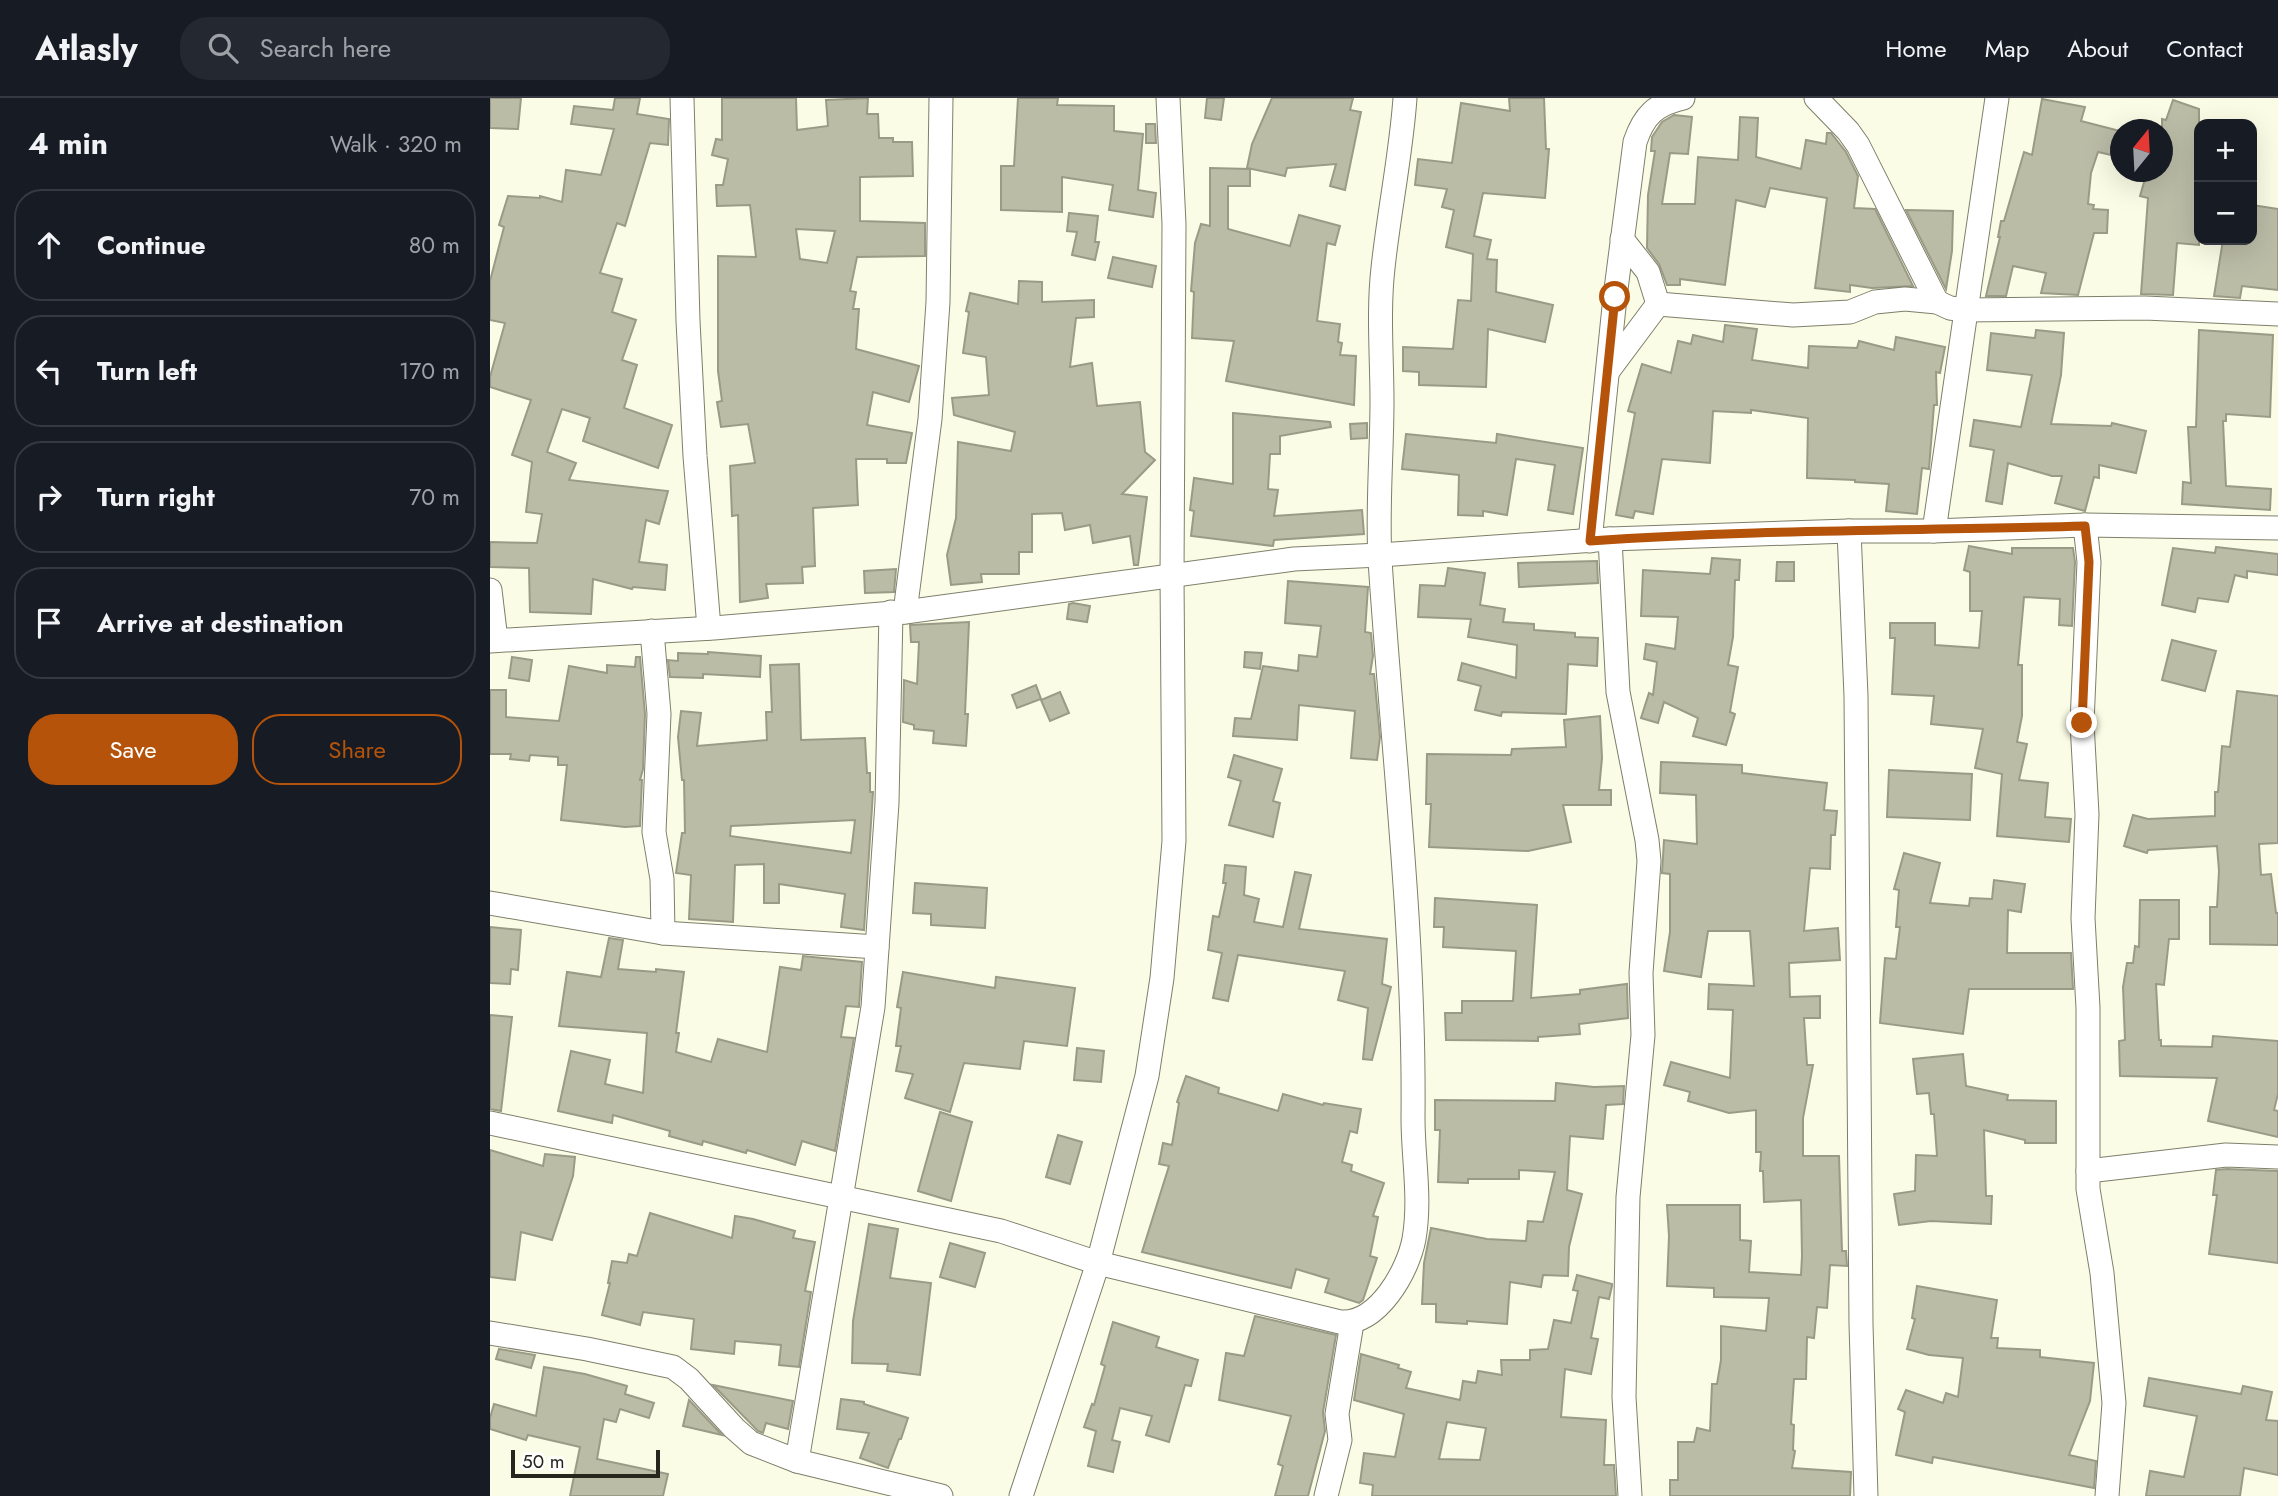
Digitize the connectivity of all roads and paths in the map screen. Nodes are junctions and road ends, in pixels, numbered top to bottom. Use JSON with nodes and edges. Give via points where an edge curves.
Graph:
{"nodes":[{"id":1,"x":682,"y":98,"type":"edge"},
{"id":2,"x":941,"y":98,"type":"edge"},
{"id":3,"x":1168,"y":98,"type":"edge"},
{"id":4,"x":1405,"y":98,"type":"edge"},
{"id":5,"x":1683,"y":98,"type":"edge"},
{"id":6,"x":1816,"y":98,"type":"edge"},
{"id":7,"x":1997,"y":98,"type":"edge"},
{"id":8,"x":1622,"y":239,"type":"junction"},
{"id":9,"x":1937,"y":302,"type":"junction"},
{"id":10,"x":1658,"y":304,"type":"junction"},
{"id":11,"x":1965,"y":310,"type":"junction"},
{"id":12,"x":2278,"y":314,"type":"edge"},
{"id":13,"x":1607,"y":372,"type":"junction"},
{"id":14,"x":2085,"y":526,"type":"junction"},
{"id":15,"x":2278,"y":528,"type":"edge"},
{"id":16,"x":1849,"y":531,"type":"junction"},
{"id":17,"x":1934,"y":531,"type":"junction"},
{"id":18,"x":1600,"y":540,"type":"junction"},
{"id":19,"x":1380,"y":555,"type":"junction"},
{"id":20,"x":1172,"y":576,"type":"junction"},
{"id":21,"x":490,"y":590,"type":"edge"},
{"id":22,"x":898,"y":612,"type":"junction"},
{"id":23,"x":709,"y":628,"type":"junction"},
{"id":24,"x":652,"y":631,"type":"junction"},
{"id":25,"x":493,"y":640,"type":"edge"},
{"id":26,"x":490,"y":903,"type":"edge"},
{"id":27,"x":663,"y":933,"type":"junction"},
{"id":28,"x":877,"y":947,"type":"junction"},
{"id":29,"x":490,"y":1123,"type":"edge"},
{"id":30,"x":2278,"y":1157,"type":"edge"},
{"id":31,"x":2088,"y":1171,"type":"junction"},
{"id":32,"x":841,"y":1195,"type":"junction"},
{"id":33,"x":1098,"y":1263,"type":"junction"},
{"id":34,"x":1352,"y":1323,"type":"junction"},
{"id":35,"x":490,"y":1333,"type":"edge"},
{"id":36,"x":797,"y":1461,"type":"junction"},
{"id":37,"x":941,"y":1496,"type":"edge"},
{"id":38,"x":1021,"y":1496,"type":"edge"},
{"id":39,"x":1326,"y":1496,"type":"edge"},
{"id":40,"x":1630,"y":1496,"type":"edge"},
{"id":41,"x":1866,"y":1496,"type":"edge"},
{"id":42,"x":2107,"y":1496,"type":"edge"}],
"edges":[{"from":1,"to":23,"type":"street","via":[[688,321]]},
{"from":2,"to":22,"type":"street","via":[[930,419]]},
{"from":3,"to":20,"type":"street","via":[[1174,224]]},
{"from":4,"to":19,"type":"street","via":[[1382,271]]},
{"from":5,"to":8,"type":"street","via":[[1658,106],[1636,137]]},
{"from":6,"to":9,"type":"street","via":[[1858,145]]},
{"from":7,"to":11,"type":"street"},
{"from":8,"to":10,"type":"street","via":[[1648,272]]},
{"from":8,"to":13,"type":"street"},
{"from":9,"to":10,"type":"street","via":[[1905,299],[1875,302],[1850,312],[1793,315]]},
{"from":9,"to":11,"type":"street"},
{"from":10,"to":13,"type":"street"},
{"from":11,"to":12,"type":"street","via":[[2146,308]]},
{"from":11,"to":17,"type":"street"},
{"from":13,"to":18,"type":"street"},
{"from":14,"to":15,"type":"street"},
{"from":14,"to":17,"type":"street"},
{"from":14,"to":31,"type":"street","via":[[2089,562],[2082,723],[2087,814],[2083,918]]},
{"from":16,"to":17,"type":"street"},
{"from":16,"to":18,"type":"street"},
{"from":16,"to":41,"type":"street","via":[[1857,695],[1860,1310]]},
{"from":18,"to":19,"type":"street"},
{"from":18,"to":40,"type":"street","via":[[1618,692],[1649,861],[1641,973],[1643,1035],[1628,1197],[1624,1397]]},
{"from":19,"to":20,"type":"street","via":[[1294,559]]},
{"from":19,"to":34,"type":"street","via":[[1414,1049],[1413,1147],[1419,1201],[1413,1243],[1396,1284],[1375,1310]]},
{"from":20,"to":22,"type":"street"},
{"from":20,"to":33,"type":"street","via":[[1174,841],[1162,978],[1147,1076]]},
{"from":21,"to":25,"type":"street"},
{"from":22,"to":23,"type":"street"},
{"from":22,"to":28,"type":"street"},
{"from":23,"to":24,"type":"street"},
{"from":24,"to":25,"type":"street"},
{"from":24,"to":27,"type":"street","via":[[659,713],[654,832],[662,878]]},
{"from":26,"to":27,"type":"street"},
{"from":27,"to":28,"type":"street"},
{"from":28,"to":32,"type":"street","via":[[873,1006]]},
{"from":29,"to":32,"type":"street"},
{"from":30,"to":31,"type":"street","via":[[2226,1155]]},
{"from":31,"to":42,"type":"street","via":[[2114,1403]]},
{"from":32,"to":33,"type":"street","via":[[1001,1231]]},
{"from":32,"to":36,"type":"street"},
{"from":33,"to":34,"type":"street"},
{"from":33,"to":38,"type":"street"},
{"from":34,"to":39,"type":"street","via":[[1337,1414],[1340,1440]]},
{"from":35,"to":36,"type":"street","via":[[673,1367],[751,1443]]},
{"from":36,"to":37,"type":"street"}]}
